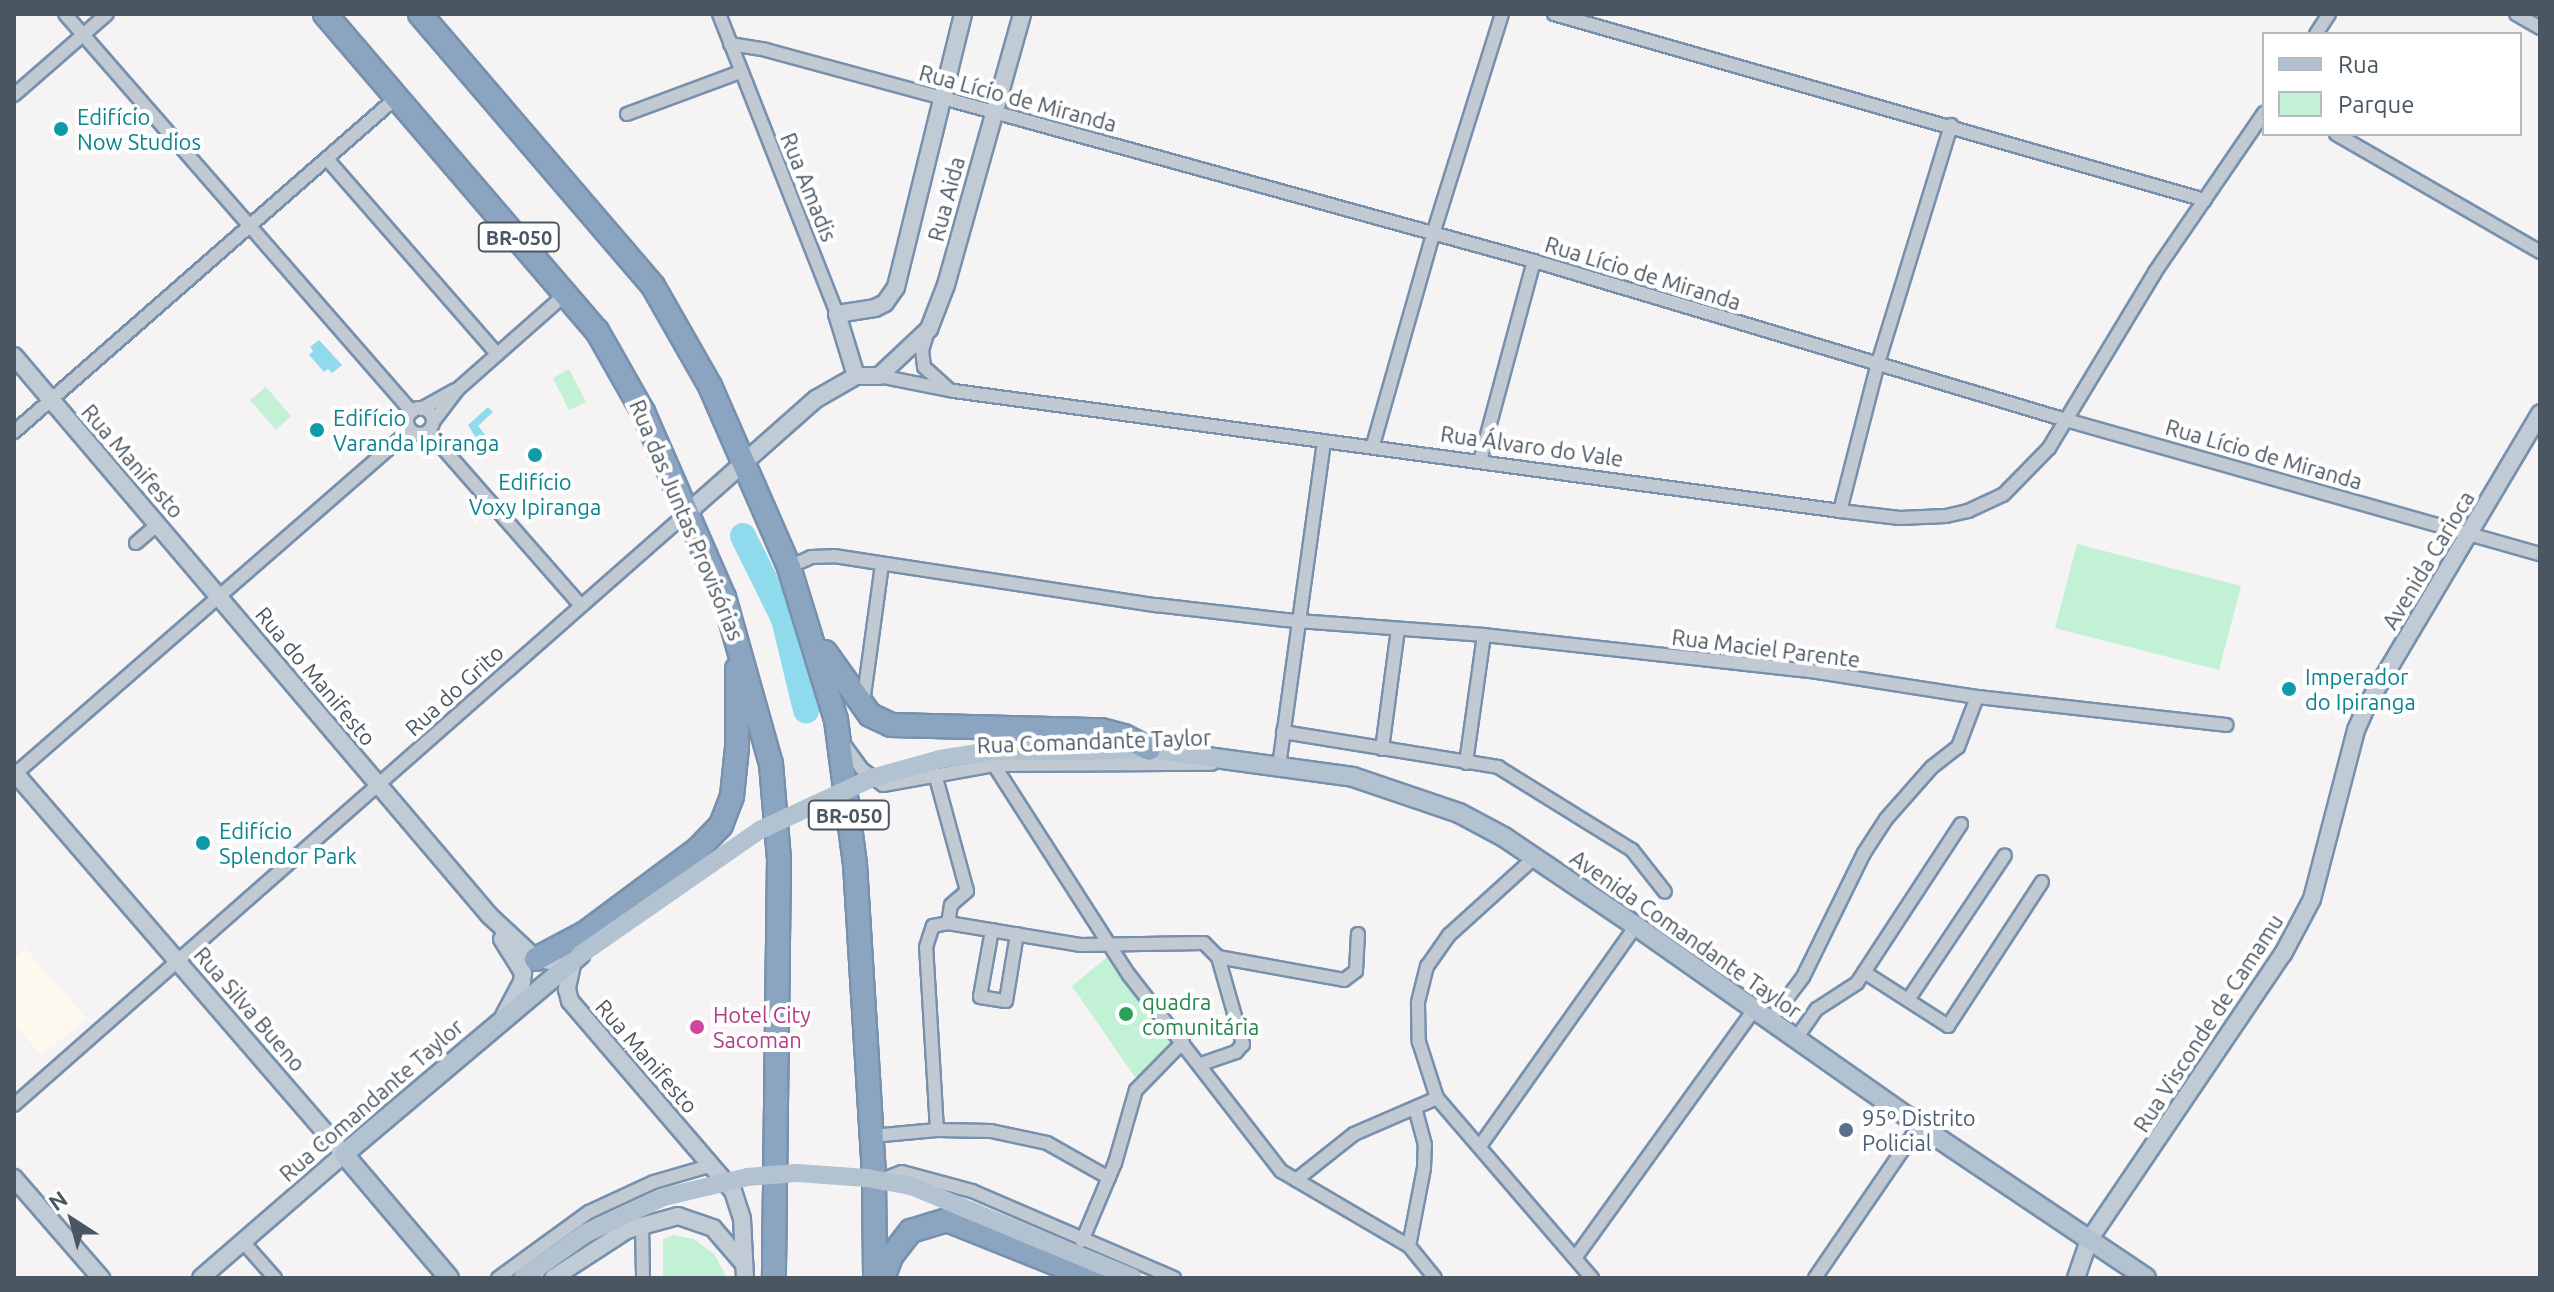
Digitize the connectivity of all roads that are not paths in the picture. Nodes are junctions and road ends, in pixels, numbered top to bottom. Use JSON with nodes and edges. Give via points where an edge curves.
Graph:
{"nodes":[{"id":1,"x":65,"y":14,"type":"edge"},
{"id":2,"x":107,"y":14,"type":"edge"},
{"id":3,"x":325,"y":14,"type":"edge"},
{"id":4,"x":420,"y":14,"type":"edge"},
{"id":5,"x":719,"y":14,"type":"edge"},
{"id":6,"x":963,"y":14,"type":"edge"},
{"id":7,"x":1022,"y":14,"type":"edge"},
{"id":8,"x":1502,"y":14,"type":"edge"},
{"id":9,"x":1554,"y":14,"type":"edge"},
{"id":10,"x":2329,"y":14,"type":"edge"},
{"id":11,"x":2516,"y":14,"type":"edge"},
{"id":12,"x":2540,"y":28,"type":"edge"},
{"id":13,"x":2317,"y":32,"type":"edge"},
{"id":14,"x":83,"y":35,"type":"junction"},
{"id":15,"x":730,"y":44,"type":"junction"},
{"id":16,"x":740,"y":72,"type":"junction"},
{"id":17,"x":14,"y":95,"type":"edge"},
{"id":18,"x":397,"y":97,"type":"junction"},
{"id":19,"x":943,"y":98,"type":"junction"},
{"id":20,"x":992,"y":112,"type":"junction"},
{"id":21,"x":627,"y":114,"type":"dead end"},
{"id":22,"x":2262,"y":116,"type":"edge"},
{"id":23,"x":1951,"y":125,"type":"junction"},
{"id":24,"x":2339,"y":136,"type":"edge"},
{"id":25,"x":327,"y":159,"type":"junction"},
{"id":26,"x":2205,"y":200,"type":"junction"},
{"id":27,"x":250,"y":225,"type":"junction"},
{"id":28,"x":1433,"y":234,"type":"junction"},
{"id":29,"x":2540,"y":252,"type":"edge"},
{"id":30,"x":1534,"y":261,"type":"junction"},
{"id":31,"x":567,"y":293,"type":"junction"},
{"id":32,"x":837,"y":314,"type":"junction"},
{"id":33,"x":929,"y":329,"type":"junction"},
{"id":34,"x":497,"y":354,"type":"junction"},
{"id":35,"x":14,"y":356,"type":"edge"},
{"id":36,"x":1878,"y":363,"type":"junction"},
{"id":37,"x":856,"y":376,"type":"junction"},
{"id":38,"x":879,"y":376,"type":"junction"},
{"id":39,"x":458,"y":389,"type":"junction"},
{"id":40,"x":954,"y":391,"type":"junction"},
{"id":41,"x":51,"y":400,"type":"junction"},
{"id":42,"x":416,"y":410,"type":"junction"},
{"id":43,"x":2540,"y":414,"type":"edge"},
{"id":44,"x":2066,"y":420,"type":"junction"},
{"id":45,"x":431,"y":427,"type":"junction"},
{"id":46,"x":410,"y":430,"type":"junction"},
{"id":47,"x":14,"y":432,"type":"edge"},
{"id":48,"x":1324,"y":441,"type":"junction"},
{"id":49,"x":1373,"y":445,"type":"junction"},
{"id":50,"x":1480,"y":461,"type":"junction"},
{"id":51,"x":744,"y":462,"type":"junction"},
{"id":52,"x":693,"y":507,"type":"junction"},
{"id":53,"x":1840,"y":511,"type":"junction"},
{"id":54,"x":158,"y":524,"type":"junction"},
{"id":55,"x":2471,"y":533,"type":"junction"},
{"id":56,"x":136,"y":543,"type":"dead end"},
{"id":57,"x":2540,"y":554,"type":"edge"},
{"id":58,"x":882,"y":564,"type":"junction"},
{"id":59,"x":789,"y":567,"type":"junction"},
{"id":60,"x":218,"y":595,"type":"junction"},
{"id":61,"x":581,"y":606,"type":"junction"},
{"id":62,"x":1300,"y":621,"type":"junction"},
{"id":63,"x":1398,"y":629,"type":"junction"},
{"id":64,"x":812,"y":632,"type":"junction"},
{"id":65,"x":1484,"y":635,"type":"junction"},
{"id":66,"x":737,"y":636,"type":"junction"},
{"id":67,"x":1977,"y":697,"type":"junction"},
{"id":68,"x":863,"y":707,"type":"junction"},
{"id":69,"x":2226,"y":725,"type":"dead end"},
{"id":70,"x":2356,"y":730,"type":"joint"},
{"id":71,"x":1283,"y":732,"type":"junction"},
{"id":72,"x":839,"y":737,"type":"junction"},
{"id":73,"x":1149,"y":749,"type":"junction"},
{"id":74,"x":1382,"y":749,"type":"junction"},
{"id":75,"x":1090,"y":751,"type":"joint"},
{"id":76,"x":1229,"y":760,"type":"junction"},
{"id":77,"x":1466,"y":763,"type":"junction"},
{"id":78,"x":994,"y":765,"type":"junction"},
{"id":79,"x":1279,"y":766,"type":"junction"},
{"id":80,"x":14,"y":774,"type":"edge"},
{"id":81,"x":935,"y":774,"type":"junction"},
{"id":82,"x":380,"y":785,"type":"junction"},
{"id":83,"x":1961,"y":824,"type":"dead end"},
{"id":84,"x":2005,"y":855,"type":"dead end"},
{"id":85,"x":1534,"y":858,"type":"junction"},
{"id":86,"x":2042,"y":882,"type":"dead end"},
{"id":87,"x":1665,"y":892,"type":"dead end"},
{"id":88,"x":490,"y":916,"type":"junction"},
{"id":89,"x":948,"y":923,"type":"junction"},
{"id":90,"x":1636,"y":926,"type":"junction"},
{"id":91,"x":992,"y":930,"type":"junction"},
{"id":92,"x":1017,"y":934,"type":"junction"},
{"id":93,"x":1358,"y":934,"type":"dead end"},
{"id":94,"x":1107,"y":943,"type":"junction"},
{"id":95,"x":1215,"y":953,"type":"junction"},
{"id":96,"x":576,"y":958,"type":"junction"},
{"id":97,"x":536,"y":959,"type":"junction"},
{"id":98,"x":176,"y":962,"type":"junction"},
{"id":99,"x":1864,"y":972,"type":"junction"},
{"id":100,"x":1908,"y":1000,"type":"junction"},
{"id":101,"x":1753,"y":1011,"type":"junction"},
{"id":102,"x":504,"y":1016,"type":"junction"},
{"id":103,"x":1769,"y":1022,"type":"junction"},
{"id":104,"x":1795,"y":1040,"type":"junction"},
{"id":105,"x":1183,"y":1042,"type":"junction"},
{"id":106,"x":1202,"y":1064,"type":"junction"},
{"id":107,"x":1437,"y":1098,"type":"junction"},
{"id":108,"x":14,"y":1105,"type":"edge"},
{"id":109,"x":1415,"y":1108,"type":"junction"},
{"id":110,"x":1919,"y":1126,"type":"junction"},
{"id":111,"x":937,"y":1130,"type":"junction"},
{"id":112,"x":872,"y":1136,"type":"junction"},
{"id":113,"x":1480,"y":1146,"type":"junction"},
{"id":114,"x":344,"y":1154,"type":"junction"},
{"id":115,"x":712,"y":1165,"type":"junction"},
{"id":116,"x":14,"y":1178,"type":"edge"},
{"id":117,"x":1109,"y":1178,"type":"junction"},
{"id":118,"x":1296,"y":1180,"type":"junction"},
{"id":119,"x":874,"y":1184,"type":"junction"},
{"id":120,"x":642,"y":1224,"type":"junction"},
{"id":121,"x":2089,"y":1240,"type":"junction"},
{"id":122,"x":1082,"y":1241,"type":"junction"},
{"id":123,"x":244,"y":1243,"type":"junction"},
{"id":124,"x":1409,"y":1246,"type":"junction"},
{"id":125,"x":1575,"y":1258,"type":"junction"},
{"id":126,"x":745,"y":1272,"type":"edge"},
{"id":127,"x":101,"y":1278,"type":"edge"},
{"id":128,"x":201,"y":1278,"type":"edge"},
{"id":129,"x":275,"y":1278,"type":"edge"},
{"id":130,"x":449,"y":1278,"type":"edge"},
{"id":131,"x":498,"y":1278,"type":"edge"},
{"id":132,"x":523,"y":1278,"type":"edge"},
{"id":133,"x":553,"y":1278,"type":"edge"},
{"id":134,"x":643,"y":1278,"type":"edge"},
{"id":135,"x":774,"y":1278,"type":"edge"},
{"id":136,"x":875,"y":1278,"type":"edge"},
{"id":137,"x":883,"y":1278,"type":"edge"},
{"id":138,"x":1092,"y":1278,"type":"edge"},
{"id":139,"x":1133,"y":1278,"type":"edge"},
{"id":140,"x":1174,"y":1278,"type":"edge"},
{"id":141,"x":1435,"y":1278,"type":"edge"},
{"id":142,"x":1592,"y":1278,"type":"edge"},
{"id":143,"x":1815,"y":1278,"type":"edge"},
{"id":144,"x":2076,"y":1278,"type":"edge"},
{"id":145,"x":2146,"y":1278,"type":"edge"}],
"edges":[{"from":1,"to":14,"type":"street"},
{"from":2,"to":14,"type":"street"},
{"from":3,"to":18,"type":"highway","name":"Rua das Juntas Provisórias","number":"BR-050"},
{"from":4,"to":51,"type":"highway","number":"BR-050","via":[[653,286],[704,375]]},
{"from":5,"to":15,"type":"street","name":"Rua Amadis"},
{"from":6,"to":19,"type":"main road","name":"Rua Aida"},
{"from":7,"to":20,"type":"main road","name":"Rua Aida"},
{"from":8,"to":28,"type":"street"},
{"from":9,"to":23,"type":"street"},
{"from":10,"to":13,"type":"street"},
{"from":11,"to":12,"type":"street"},
{"from":14,"to":17,"type":"street"},
{"from":14,"to":27,"type":"street"},
{"from":15,"to":16,"type":"street","name":"Rua Amadis"},
{"from":15,"to":19,"type":"street","name":"Rua Lício de Miranda"},
{"from":16,"to":21,"type":"street"},
{"from":16,"to":32,"type":"street","name":"Rua Amadis"},
{"from":18,"to":25,"type":"street"},
{"from":18,"to":31,"type":"highway","name":"Rua das Juntas Provisórias","number":"BR-050"},
{"from":19,"to":20,"type":"street","name":"Rua Lício de Miranda"},
{"from":19,"to":32,"type":"main road","name":"Rua Aida","via":[[896,287],[875,308]]},
{"from":20,"to":28,"type":"street","name":"Rua Lício de Miranda"},
{"from":20,"to":33,"type":"main road","name":"Rua Aida","via":[[946,285]]},
{"from":22,"to":26,"type":"street","name":"Rua Álvaro do Vale"},
{"from":23,"to":26,"type":"street"},
{"from":23,"to":36,"type":"street"},
{"from":24,"to":29,"type":"street"},
{"from":25,"to":27,"type":"street"},
{"from":25,"to":34,"type":"street"},
{"from":26,"to":44,"type":"street","name":"Rua Álvaro do Vale"},
{"from":27,"to":41,"type":"street"},
{"from":27,"to":42,"type":"street"},
{"from":28,"to":30,"type":"street","name":"Rua Lício de Miranda"},
{"from":28,"to":49,"type":"street"},
{"from":30,"to":36,"type":"street","name":"Rua Lício de Miranda"},
{"from":30,"to":50,"type":"street"},
{"from":31,"to":34,"type":"street"},
{"from":31,"to":52,"type":"highway","name":"Rua das Juntas Provisórias","number":"BR-050","via":[[627,378]]},
{"from":32,"to":37,"type":"main road","name":"Rua Amadis"},
{"from":33,"to":38,"type":"main road","name":"Rua Aida"},
{"from":33,"to":40,"type":"street","via":[[922,345],[924,367]]},
{"from":34,"to":39,"type":"street"},
{"from":35,"to":41,"type":"main road","name":"Rua Manifesto"},
{"from":36,"to":44,"type":"street","name":"Rua Lício de Miranda"},
{"from":36,"to":53,"type":"street"},
{"from":37,"to":38,"type":"main road","name":"Rua Álvaro do Vale"},
{"from":37,"to":51,"type":"main road","name":"Rua do Grito","via":[[816,399]]},
{"from":38,"to":40,"type":"street","name":"Rua Álvaro do Vale"},
{"from":39,"to":42,"type":"street"},
{"from":39,"to":45,"type":"street"},
{"from":40,"to":48,"type":"street","name":"Rua Álvaro do Vale"},
{"from":41,"to":47,"type":"street"},
{"from":41,"to":54,"type":"main road","name":"Rua Manifesto"},
{"from":42,"to":45,"type":"street","via":[[430,413]]},
{"from":42,"to":46,"type":"street","via":[[407,421]]},
{"from":43,"to":55,"type":"main road","name":"Avenida Carioca"},
{"from":44,"to":53,"type":"street","name":"Rua Álvaro do Vale","via":[[2033,466],[1988,504],[1946,516],[1900,518]]},
{"from":44,"to":55,"type":"street","name":"Rua Lício de Miranda"},
{"from":45,"to":46,"type":"street","via":[[416,434]]},
{"from":45,"to":61,"type":"street"},
{"from":46,"to":60,"type":"street"},
{"from":48,"to":49,"type":"street","name":"Rua Álvaro do Vale"},
{"from":48,"to":62,"type":"street"},
{"from":49,"to":50,"type":"street","name":"Rua Álvaro do Vale"},
{"from":50,"to":53,"type":"street","name":"Rua Álvaro do Vale"},
{"from":51,"to":52,"type":"main road","name":"Rua do Grito"},
{"from":51,"to":59,"type":"highway","number":"BR-050"},
{"from":52,"to":61,"type":"street","name":"Rua do Grito"},
{"from":52,"to":66,"type":"highway","name":"Rua das Juntas Provisórias","number":"BR-050"},
{"from":54,"to":56,"type":"street"},
{"from":54,"to":60,"type":"main road","name":"Rua Manifesto"},
{"from":55,"to":57,"type":"street","name":"Rua Lício de Miranda"},
{"from":55,"to":70,"type":"main road","name":"Avenida Carioca"},
{"from":58,"to":59,"type":"street","name":"Rua Maciel Parente","via":[[822,555]]},
{"from":58,"to":62,"type":"street","name":"Rua Maciel Parente"},
{"from":58,"to":68,"type":"street"},
{"from":59,"to":64,"type":"highway","number":"BR-050"},
{"from":60,"to":80,"type":"street"},
{"from":60,"to":82,"type":"main road","name":"Rua do Manifesto"},
{"from":61,"to":82,"type":"street","name":"Rua do Grito"},
{"from":62,"to":63,"type":"street","name":"Rua Maciel Parente"},
{"from":62,"to":71,"type":"street"},
{"from":63,"to":65,"type":"street","name":"Rua Maciel Parente"},
{"from":63,"to":74,"type":"street"},
{"from":64,"to":68,"type":"highway"},
{"from":64,"to":72,"type":"highway","number":"BR-050"},
{"from":65,"to":67,"type":"street","name":"Rua Maciel Parente","via":[[1817,672]]},
{"from":65,"to":77,"type":"street"},
{"from":66,"to":97,"type":"highway","via":[[737,748],[732,796],[721,825],[698,849],[585,933]]},
{"from":66,"to":135,"type":"highway","name":"Rua das Juntas Provisórias","number":"BR-050","via":[[771,764],[779,859]]},
{"from":67,"to":69,"type":"street","name":"Rua Maciel Parente"},
{"from":67,"to":103,"type":"street","via":[[1958,747],[1932,767],[1886,819],[1803,977]]},
{"from":68,"to":73,"type":"highway","via":[[891,725],[1101,730]]},
{"from":70,"to":121,"type":"main road","name":"Rua Visconde de Camamu","via":[[2318,879],[2302,919],[2275,967]]},
{"from":71,"to":74,"type":"street"},
{"from":71,"to":79,"type":"street"},
{"from":72,"to":81,"type":"street","name":"Rua Comandante Taylor","via":[[862,769],[883,785]]},
{"from":72,"to":112,"type":"highway","number":"BR-050","via":[[855,864]]},
{"from":73,"to":75,"type":"main road","name":"Avenida Comandante Taylor"},
{"from":73,"to":76,"type":"main road","name":"Avenida Comandante Taylor"},
{"from":74,"to":77,"type":"street"},
{"from":75,"to":96,"type":"main road","name":"Rua Comandante Taylor","bridge":true,"via":[[990,751],[872,778],[760,830]]},
{"from":76,"to":78,"type":"street","name":"Rua Comandante Taylor","via":[[1207,765]]},
{"from":76,"to":79,"type":"main road","name":"Avenida Comandante Taylor"},
{"from":77,"to":87,"type":"street","via":[[1498,767],[1605,831],[1632,850]]},
{"from":78,"to":81,"type":"street","name":"Rua Comandante Taylor"},
{"from":78,"to":94,"type":"street"},
{"from":79,"to":85,"type":"main road","name":"Avenida Comandante Taylor","via":[[1353,777],[1404,792],[1459,813]]},
{"from":80,"to":98,"type":"main road","name":"Rua Silva Bueno"},
{"from":81,"to":89,"type":"street","via":[[967,891],[951,905]]},
{"from":82,"to":88,"type":"main road"},
{"from":82,"to":98,"type":"street","name":"Rua do Grito"},
{"from":83,"to":99,"type":"street"},
{"from":84,"to":100,"type":"street"},
{"from":85,"to":90,"type":"main road","name":"Avenida Comandante Taylor"},
{"from":85,"to":107,"type":"street","via":[[1449,935],[1427,966],[1418,1003],[1419,1042]]},
{"from":86,"to":100,"type":"street","via":[[1946,1027]]},
{"from":88,"to":97,"type":"main road"},
{"from":88,"to":102,"type":"main road","via":[[523,973]]},
{"from":89,"to":91,"type":"street"},
{"from":89,"to":111,"type":"street","via":[[933,926],[926,947]]},
{"from":90,"to":101,"type":"main road","name":"Avenida Comandante Taylor"},
{"from":90,"to":113,"type":"street"},
{"from":91,"to":92,"type":"street"},
{"from":91,"to":92,"type":"street","via":[[980,997],[1006,1001]]},
{"from":92,"to":94,"type":"street","via":[[1081,945]]},
{"from":93,"to":95,"type":"street","via":[[1356,971],[1344,980]]},
{"from":94,"to":95,"type":"street","via":[[1204,943]]},
{"from":94,"to":105,"type":"street"},
{"from":95,"to":106,"type":"street","via":[[1243,1044],[1236,1052]]},
{"from":96,"to":97,"type":"main road"},
{"from":96,"to":102,"type":"main road","name":"Rua Comandante Taylor"},
{"from":96,"to":115,"type":"main road","name":"Rua Manifesto","via":[[567,989],[570,1001]]},
{"from":98,"to":108,"type":"street","name":"Rua do Grito"},
{"from":98,"to":114,"type":"main road","name":"Rua Silva Bueno"},
{"from":99,"to":100,"type":"street"},
{"from":99,"to":104,"type":"street","via":[[1852,987],[1817,1009]]},
{"from":101,"to":103,"type":"main road","name":"Avenida Comandante Taylor"},
{"from":101,"to":125,"type":"street"},
{"from":102,"to":114,"type":"main road","name":"Rua Comandante Taylor"},
{"from":103,"to":104,"type":"main road","name":"Avenida Comandante Taylor"},
{"from":104,"to":110,"type":"main road","name":"Avenida Comandante Taylor"},
{"from":105,"to":106,"type":"street"},
{"from":105,"to":117,"type":"street","via":[[1136,1090]]},
{"from":106,"to":118,"type":"street","via":[[1281,1171]]},
{"from":107,"to":109,"type":"street"},
{"from":107,"to":113,"type":"street"},
{"from":109,"to":118,"type":"street","via":[[1354,1134]]},
{"from":109,"to":124,"type":"street","via":[[1425,1145]]},
{"from":110,"to":121,"type":"main road","name":"Avenida Comandante Taylor"},
{"from":110,"to":143,"type":"street"},
{"from":111,"to":112,"type":"street"},
{"from":111,"to":117,"type":"street","via":[[991,1131],[1047,1143]]},
{"from":112,"to":119,"type":"highway","number":"BR-050"},
{"from":113,"to":125,"type":"street"},
{"from":114,"to":123,"type":"main road","name":"Rua Comandante Taylor"},
{"from":114,"to":130,"type":"main road","name":"Rua Silva Bueno"},
{"from":115,"to":126,"type":"main road","name":"Rua Manifesto","via":[[740,1207]]},
{"from":115,"to":131,"type":"street","via":[[654,1182],[589,1212]]},
{"from":116,"to":127,"type":"main road"},
{"from":117,"to":122,"type":"street"},
{"from":118,"to":124,"type":"street"},
{"from":119,"to":122,"type":"street","via":[[894,1174],[912,1174],[972,1191]]},
{"from":119,"to":136,"type":"highway","number":"BR-050"},
{"from":120,"to":126,"type":"main road","via":[[678,1216],[696,1219],[727,1240]]},
{"from":120,"to":133,"type":"main road","via":[[604,1242]]},
{"from":120,"to":134,"type":"street"},
{"from":121,"to":144,"type":"main road","name":"Rua Visconde de Camamu"},
{"from":121,"to":145,"type":"main road","name":"Avenida Comandante Taylor"},
{"from":122,"to":140,"type":"street"},
{"from":123,"to":128,"type":"main road","name":"Rua Comandante Taylor"},
{"from":123,"to":129,"type":"street"},
{"from":124,"to":141,"type":"street"},
{"from":125,"to":142,"type":"street"},
{"from":132,"to":139,"type":"main road","bridge":true,"via":[[586,1233],[664,1197],[718,1182],[797,1173],[911,1186]]},
{"from":137,"to":138,"type":"highway","via":[[892,1255],[911,1231],[947,1220]]}]}
